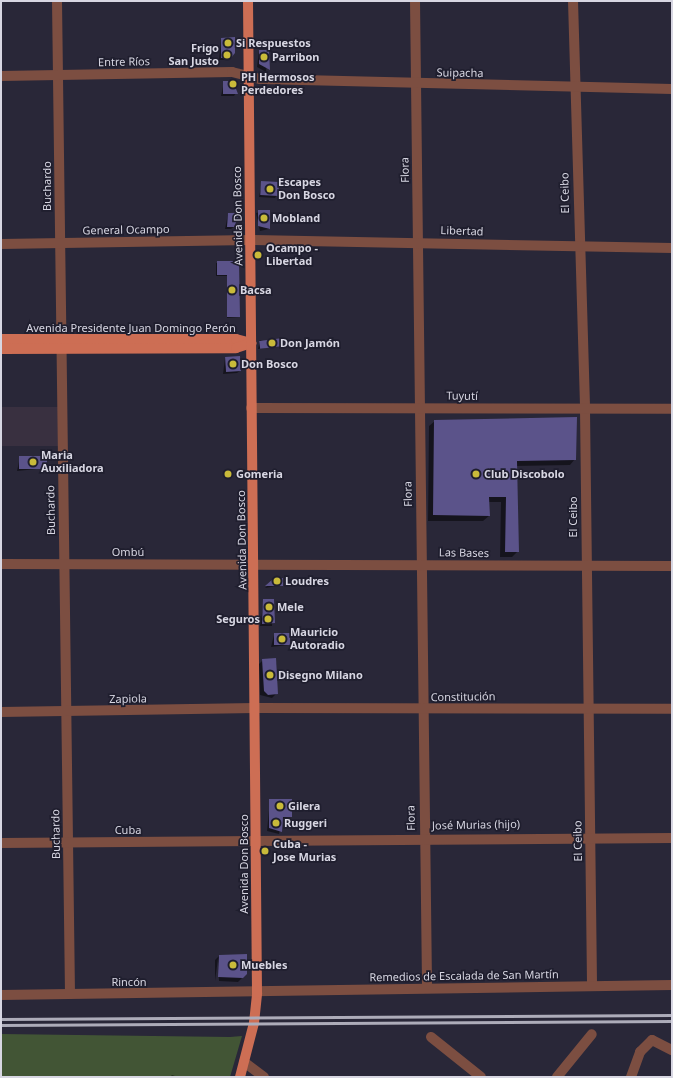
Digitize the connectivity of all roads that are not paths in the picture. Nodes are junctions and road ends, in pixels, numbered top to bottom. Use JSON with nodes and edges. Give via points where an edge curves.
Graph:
{"nodes":[{"id":1,"x":57,"y":1,"type":"edge"},
{"id":2,"x":248,"y":1,"type":"edge"},
{"id":3,"x":415,"y":1,"type":"edge"},
{"id":4,"x":573,"y":1,"type":"edge"},
{"id":5,"x":58,"y":75,"type":"junction"},
{"id":6,"x":1,"y":76,"type":"edge"},
{"id":7,"x":247,"y":76,"type":"junction"},
{"id":8,"x":415,"y":84,"type":"junction"},
{"id":9,"x":576,"y":87,"type":"junction"},
{"id":10,"x":672,"y":89,"type":"edge"},
{"id":11,"x":250,"y":240,"type":"junction"},
{"id":12,"x":419,"y":242,"type":"junction"},
{"id":13,"x":59,"y":243,"type":"junction"},
{"id":14,"x":1,"y":244,"type":"edge"},
{"id":15,"x":578,"y":246,"type":"junction"},
{"id":16,"x":672,"y":248,"type":"edge"},
{"id":17,"x":1,"y":339,"type":"edge"},
{"id":18,"x":251,"y":343,"type":"junction"},
{"id":19,"x":61,"y":344,"type":"junction"},
{"id":20,"x":1,"y":349,"type":"edge"},
{"id":21,"x":418,"y":407,"type":"junction"},
{"id":22,"x":251,"y":408,"type":"junction"},
{"id":23,"x":672,"y":409,"type":"edge"},
{"id":24,"x":585,"y":410,"type":"junction"},
{"id":25,"x":1,"y":564,"type":"edge"},
{"id":26,"x":64,"y":564,"type":"junction"},
{"id":27,"x":254,"y":564,"type":"junction"},
{"id":28,"x":421,"y":564,"type":"junction"},
{"id":29,"x":672,"y":566,"type":"edge"},
{"id":30,"x":585,"y":567,"type":"junction"},
{"id":31,"x":255,"y":708,"type":"junction"},
{"id":32,"x":589,"y":708,"type":"junction"},
{"id":33,"x":672,"y":709,"type":"edge"},
{"id":34,"x":421,"y":710,"type":"junction"},
{"id":35,"x":1,"y":712,"type":"edge"},
{"id":36,"x":67,"y":712,"type":"junction"},
{"id":37,"x":590,"y":836,"type":"junction"},
{"id":38,"x":423,"y":838,"type":"junction"},
{"id":39,"x":672,"y":838,"type":"edge"},
{"id":40,"x":256,"y":841,"type":"junction"},
{"id":41,"x":68,"y":842,"type":"junction"},
{"id":42,"x":1,"y":843,"type":"edge"},
{"id":43,"x":592,"y":985,"type":"junction"},
{"id":44,"x":672,"y":985,"type":"edge"},
{"id":45,"x":427,"y":987,"type":"junction"},
{"id":46,"x":257,"y":993,"type":"junction"},
{"id":47,"x":70,"y":994,"type":"junction"},
{"id":48,"x":1,"y":995,"type":"edge"},
{"id":49,"x":592,"y":1034,"type":"dead end"},
{"id":50,"x":431,"y":1038,"type":"dead end"},
{"id":51,"x":672,"y":1050,"type":"edge"},
{"id":52,"x":244,"y":1062,"type":"junction"},
{"id":53,"x":240,"y":1077,"type":"edge"},
{"id":54,"x":264,"y":1077,"type":"edge"},
{"id":55,"x":481,"y":1077,"type":"edge"},
{"id":56,"x":557,"y":1077,"type":"edge"},
{"id":57,"x":631,"y":1077,"type":"edge"}],
"edges":[{"from":1,"to":5,"type":"street","name":"Buchardo"},
{"from":2,"to":7,"type":"main road","name":"Avenida Don Bosco"},
{"from":3,"to":8,"type":"street","name":"Flora"},
{"from":4,"to":9,"type":"street","name":"El Ceibo"},
{"from":5,"to":6,"type":"street","name":"Entre Ríos"},
{"from":5,"to":7,"type":"street","name":"Entre Ríos","via":[[232,72]]},
{"from":5,"to":13,"type":"street","name":"Buchardo"},
{"from":7,"to":8,"type":"street","name":"Suipacha","via":[[260,79]]},
{"from":7,"to":11,"type":"main road","name":"Avenida Don Bosco"},
{"from":8,"to":9,"type":"street","name":"Suipacha"},
{"from":8,"to":12,"type":"street","name":"Flora"},
{"from":9,"to":10,"type":"street","name":"Suipacha"},
{"from":9,"to":15,"type":"street","name":"El Ceibo"},
{"from":11,"to":12,"type":"street","name":"Libertad"},
{"from":11,"to":13,"type":"street","name":"General Ocampo"},
{"from":11,"to":18,"type":"main road","name":"Avenida Don Bosco"},
{"from":12,"to":15,"type":"street","name":"Libertad"},
{"from":12,"to":21,"type":"street","name":"Flora"},
{"from":13,"to":14,"type":"street","name":"General Ocampo"},
{"from":13,"to":19,"type":"street","name":"Buchardo"},
{"from":15,"to":16,"type":"street","name":"Libertad"},
{"from":15,"to":24,"type":"street","name":"El Ceibo"},
{"from":17,"to":19,"type":"main road","name":"Avenida Presidente Juan Domingo Perón"},
{"from":18,"to":19,"type":"main road","name":"Avenida Presidente Juan Domingo Perón","via":[[236,339]]},
{"from":18,"to":22,"type":"main road","name":"Avenida Don Bosco"},
{"from":19,"to":20,"type":"main road","name":"Avenida Presidente Juan Domingo Perón"},
{"from":19,"to":26,"type":"street","name":"Buchardo"},
{"from":21,"to":22,"type":"street","name":"Tuyutí"},
{"from":21,"to":24,"type":"street","name":"Tuyutí"},
{"from":21,"to":28,"type":"street","name":"Flora"},
{"from":22,"to":27,"type":"main road","name":"Avenida Don Bosco"},
{"from":23,"to":24,"type":"street","name":"Tuyutí"},
{"from":24,"to":30,"type":"street","name":"El Ceibo"},
{"from":25,"to":26,"type":"street","name":"Ombú"},
{"from":26,"to":27,"type":"street","name":"Ombú"},
{"from":26,"to":36,"type":"street","name":"Buchardo"},
{"from":27,"to":28,"type":"street","name":"Las Bases"},
{"from":27,"to":31,"type":"main road","name":"Avenida Don Bosco"},
{"from":28,"to":30,"type":"street","name":"Las Bases"},
{"from":28,"to":34,"type":"street","name":"Flora"},
{"from":29,"to":30,"type":"street","name":"Las Bases"},
{"from":30,"to":32,"type":"street","name":"El Ceibo"},
{"from":31,"to":34,"type":"street","name":"Constitución"},
{"from":31,"to":36,"type":"street","name":"Zapiola"},
{"from":31,"to":40,"type":"main road","name":"Avenida Don Bosco"},
{"from":32,"to":33,"type":"street","name":"Constitución"},
{"from":32,"to":34,"type":"street","name":"Constitución"},
{"from":32,"to":37,"type":"street","name":"El Ceibo"},
{"from":34,"to":38,"type":"street","name":"Flora"},
{"from":35,"to":36,"type":"street","name":"Zapiola"},
{"from":36,"to":41,"type":"street","name":"Buchardo"},
{"from":37,"to":38,"type":"street","name":"José Murias (hijo)"},
{"from":37,"to":39,"type":"street","name":"José Murias (hijo)"},
{"from":37,"to":43,"type":"street","name":"El Ceibo"},
{"from":38,"to":40,"type":"street","name":"José Murias (hijo)"},
{"from":38,"to":45,"type":"street","name":"Flora"},
{"from":40,"to":41,"type":"street","name":"Cuba"},
{"from":40,"to":46,"type":"main road","name":"Avenida Don Bosco"},
{"from":41,"to":42,"type":"street","name":"Cuba"},
{"from":41,"to":47,"type":"street","name":"Buchardo"},
{"from":43,"to":44,"type":"street","name":"Remedios de Escalada de San Martín"},
{"from":43,"to":45,"type":"street","name":"Remedios de Escalada de San Martín"},
{"from":45,"to":46,"type":"street","name":"Remedios de Escalada de San Martín"},
{"from":46,"to":47,"type":"street","name":"Rincón"},
{"from":46,"to":52,"type":"main road","name":"Avenida Don Bosco","via":[[256,1016]]},
{"from":47,"to":48,"type":"street","name":"Rincón"},
{"from":49,"to":56,"type":"street"},
{"from":50,"to":55,"type":"street"},
{"from":51,"to":57,"type":"street","via":[[652,1040],[640,1052]]},
{"from":52,"to":53,"type":"main road","name":"Avenida Don Bosco"},
{"from":52,"to":54,"type":"street"}]}
